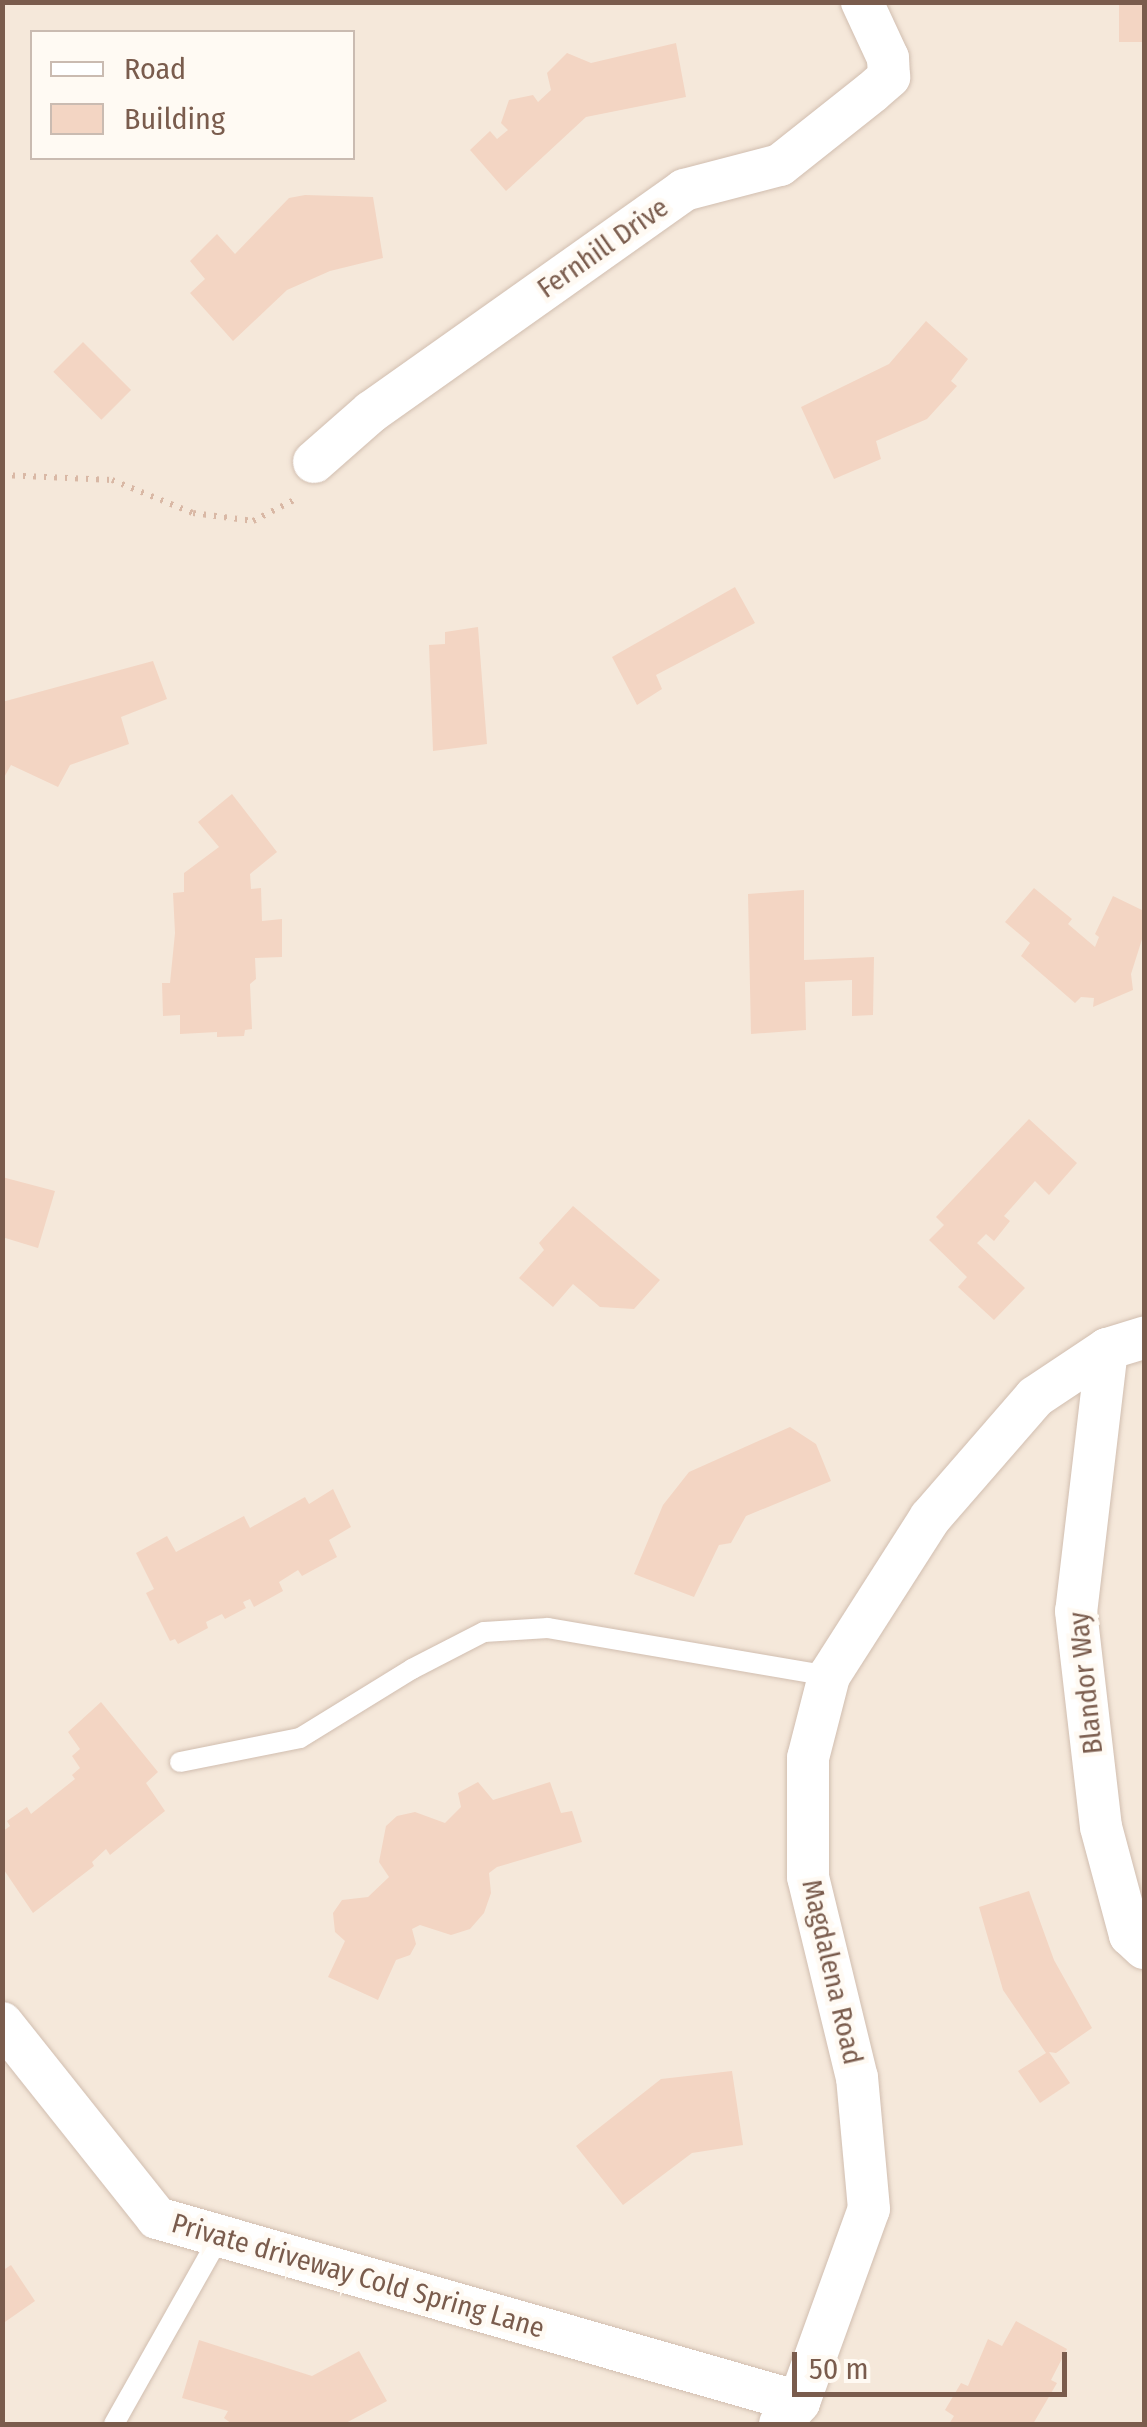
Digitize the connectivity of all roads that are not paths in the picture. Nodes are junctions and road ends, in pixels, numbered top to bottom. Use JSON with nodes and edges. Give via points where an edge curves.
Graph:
{"nodes":[{"id":1,"x":862,"y":2,"type":"edge"},
{"id":2,"x":314,"y":462,"type":"road end"},
{"id":3,"x":1126,"y":1344,"type":"edge"},
{"id":4,"x":829,"y":1676,"type":"junction"},
{"id":5,"x":180,"y":1762,"type":"dead end"},
{"id":6,"x":1144,"y":1948,"type":"edge"},
{"id":7,"x":2,"y":2023,"type":"edge"},
{"id":8,"x":220,"y":2236,"type":"junction"},
{"id":9,"x":790,"y":2413,"type":"edge"},
{"id":10,"x":114,"y":2424,"type":"edge"}],
"edges":[{"from":1,"to":2,"type":"street","name":"Fernhill Drive","via":[[888,58],[889,77],[872,92],[780,165],[684,190],[371,412]]},
{"from":3,"to":4,"type":"street","name":"Magdalena Road","via":[[1035,1397],[930,1518]]},
{"from":3,"to":6,"type":"street","name":"Blandor Way","via":[[1076,1611],[1101,1827],[1130,1934]]},
{"from":4,"to":5,"type":"lane","via":[[548,1628],[484,1632],[300,1738]]},
{"from":4,"to":9,"type":"street","name":"Magdalena Road","via":[[808,1758],[808,1877],[857,2078],[869,2209]]},
{"from":7,"to":8,"type":"street","name":"Private driveway Cold Spring Lane","via":[[157,2218]]},
{"from":8,"to":9,"type":"street","name":"Private driveway Cold Spring Lane"},
{"from":8,"to":10,"type":"lane"}]}
